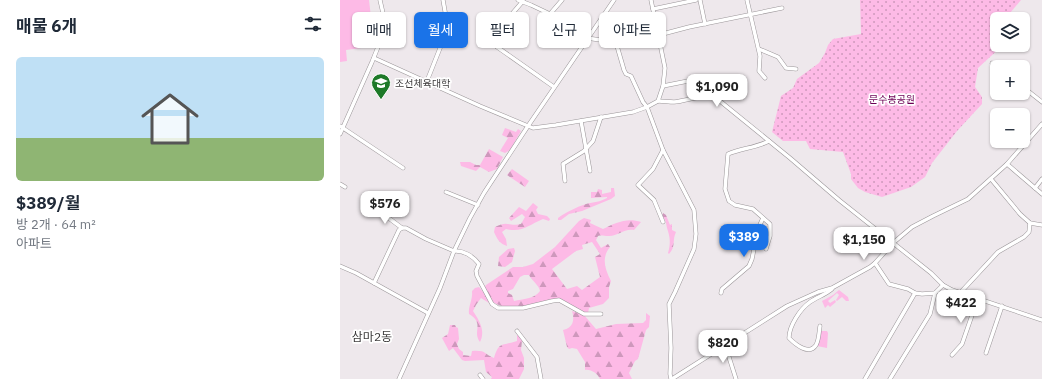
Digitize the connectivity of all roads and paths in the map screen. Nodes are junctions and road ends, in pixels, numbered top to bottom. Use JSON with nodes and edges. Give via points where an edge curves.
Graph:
{"nodes":[{"id":1,"x":380,"y":0,"type":"edge"},
{"id":2,"x":443,"y":0,"type":"edge"},
{"id":3,"x":518,"y":0,"type":"edge"},
{"id":4,"x":562,"y":0,"type":"edge"},
{"id":5,"x":614,"y":0,"type":"edge"},
{"id":6,"x":651,"y":0,"type":"edge"},
{"id":7,"x":696,"y":0,"type":"edge"},
{"id":8,"x":700,"y":0,"type":"edge"},
{"id":9,"x":747,"y":0,"type":"edge"},
{"id":10,"x":523,"y":1,"type":"edge"},
{"id":11,"x":782,"y":8,"type":"dead end"},
{"id":12,"x":653,"y":9,"type":"junction"},
{"id":13,"x":546,"y":12,"type":"edge"},
{"id":14,"x":552,"y":12,"type":"edge"},
{"id":15,"x":654,"y":12,"type":"edge"},
{"id":16,"x":750,"y":15,"type":"junction"},
{"id":17,"x":705,"y":24,"type":"junction"},
{"id":18,"x":591,"y":32,"type":"edge"},
{"id":19,"x":666,"y":32,"type":"edge"},
{"id":20,"x":580,"y":48,"type":"edge"},
{"id":21,"x":617,"y":48,"type":"edge"},
{"id":22,"x":661,"y":48,"type":"edge"},
{"id":23,"x":759,"y":49,"type":"junction"},
{"id":24,"x":374,"y":58,"type":"junction"},
{"id":25,"x":796,"y":69,"type":"dead end"},
{"id":26,"x":765,"y":78,"type":"dead end"},
{"id":27,"x":693,"y":80,"type":"dead end"},
{"id":28,"x":427,"y":81,"type":"junction"},
{"id":29,"x":663,"y":86,"type":"junction"},
{"id":30,"x":554,"y":87,"type":"junction"},
{"id":31,"x":1030,"y":93,"type":"edge"},
{"id":32,"x":658,"y":101,"type":"junction"},
{"id":33,"x":1042,"y":102,"type":"edge"},
{"id":34,"x":648,"y":107,"type":"junction"},
{"id":35,"x":601,"y":118,"type":"junction"},
{"id":36,"x":581,"y":121,"type":"junction"},
{"id":37,"x":1042,"y":124,"type":"edge"},
{"id":38,"x":528,"y":126,"type":"junction"},
{"id":39,"x":341,"y":127,"type":"edge"},
{"id":40,"x":1040,"y":129,"type":"edge"},
{"id":41,"x":340,"y":134,"type":"edge"},
{"id":42,"x":769,"y":141,"type":"junction"},
{"id":43,"x":586,"y":149,"type":"junction"},
{"id":44,"x":663,"y":150,"type":"junction"},
{"id":45,"x":1008,"y":164,"type":"junction"},
{"id":46,"x":403,"y":168,"type":"dead end"},
{"id":47,"x":590,"y":171,"type":"dead end"},
{"id":48,"x":991,"y":179,"type":"junction"},
{"id":49,"x":1042,"y":179,"type":"edge"},
{"id":50,"x":565,"y":181,"type":"dead end"},
{"id":51,"x":340,"y":184,"type":"edge"},
{"id":52,"x":345,"y":187,"type":"dead end"},
{"id":53,"x":1035,"y":188,"type":"junction"},
{"id":54,"x":446,"y":192,"type":"dead end"},
{"id":55,"x":1042,"y":194,"type":"edge"},
{"id":56,"x":478,"y":205,"type":"junction"},
{"id":57,"x":378,"y":210,"type":"dead end"},
{"id":58,"x":763,"y":218,"type":"junction"},
{"id":59,"x":663,"y":222,"type":"dead end"},
{"id":60,"x":1030,"y":223,"type":"junction"},
{"id":61,"x":1042,"y":225,"type":"edge"},
{"id":62,"x":402,"y":228,"type":"junction"},
{"id":63,"x":892,"y":243,"type":"junction"},
{"id":64,"x":766,"y":249,"type":"dead end"},
{"id":65,"x":454,"y":251,"type":"junction"},
{"id":66,"x":875,"y":263,"type":"junction"},
{"id":67,"x":340,"y":266,"type":"edge"},
{"id":68,"x":374,"y":283,"type":"junction"},
{"id":69,"x":943,"y":285,"type":"junction"},
{"id":70,"x":832,"y":288,"type":"junction"},
{"id":71,"x":721,"y":292,"type":"dead end"},
{"id":72,"x":915,"y":293,"type":"junction"},
{"id":73,"x":935,"y":293,"type":"junction"},
{"id":74,"x":960,"y":293,"type":"junction"},
{"id":75,"x":978,"y":298,"type":"junction"},
{"id":76,"x":1002,"y":306,"type":"junction"},
{"id":77,"x":428,"y":313,"type":"junction"},
{"id":78,"x":601,"y":314,"type":"dead end"},
{"id":79,"x":1042,"y":320,"type":"edge"},
{"id":80,"x":820,"y":326,"type":"dead end"},
{"id":81,"x":517,"y":331,"type":"dead end"},
{"id":82,"x":724,"y":346,"type":"junction"},
{"id":83,"x":986,"y":353,"type":"dead end"},
{"id":84,"x":952,"y":355,"type":"dead end"},
{"id":85,"x":399,"y":379,"type":"edge"},
{"id":86,"x":541,"y":379,"type":"edge"},
{"id":87,"x":671,"y":379,"type":"edge"},
{"id":88,"x":736,"y":379,"type":"edge"},
{"id":89,"x":865,"y":379,"type":"edge"},
{"id":90,"x":890,"y":379,"type":"edge"}],
"edges":[{"from":1,"to":24,"type":"street","via":[[385,26]]},
{"from":2,"to":28,"type":"street","via":[[448,28]]},
{"from":3,"to":10,"type":"street"},
{"from":4,"to":14,"type":"street"},
{"from":5,"to":18,"type":"street"},
{"from":6,"to":12,"type":"street"},
{"from":7,"to":12,"type":"street"},
{"from":8,"to":17,"type":"street"},
{"from":9,"to":16,"type":"street"},
{"from":10,"to":13,"type":"street"},
{"from":10,"to":30,"type":"street","via":[[493,36],[493,43]]},
{"from":11,"to":16,"type":"street"},
{"from":12,"to":15,"type":"street"},
{"from":16,"to":17,"type":"street"},
{"from":16,"to":23,"type":"street"},
{"from":17,"to":19,"type":"street"},
{"from":20,"to":30,"type":"street"},
{"from":21,"to":34,"type":"street","via":[[626,74],[631,76]]},
{"from":22,"to":29,"type":"street","via":[[665,68]]},
{"from":23,"to":25,"type":"street","via":[[778,57],[786,68]]},
{"from":23,"to":26,"type":"street","via":[[759,70]]},
{"from":24,"to":28,"type":"street"},
{"from":24,"to":39,"type":"street"},
{"from":27,"to":29,"type":"street"},
{"from":28,"to":38,"type":"street"},
{"from":29,"to":32,"type":"street"},
{"from":30,"to":38,"type":"street"},
{"from":31,"to":33,"type":"street"},
{"from":32,"to":34,"type":"street"},
{"from":32,"to":42,"type":"street","via":[[715,98]]},
{"from":34,"to":35,"type":"street"},
{"from":34,"to":44,"type":"street"},
{"from":35,"to":36,"type":"street"},
{"from":35,"to":43,"type":"street","via":[[593,141]]},
{"from":36,"to":38,"type":"street","via":[[539,128]]},
{"from":36,"to":43,"type":"street"},
{"from":37,"to":40,"type":"street"},
{"from":38,"to":56,"type":"street"},
{"from":39,"to":41,"type":"street"},
{"from":39,"to":46,"type":"street"},
{"from":40,"to":45,"type":"street"},
{"from":42,"to":58,"type":"street","via":[[728,154],[724,189],[729,201],[753,209]]},
{"from":42,"to":63,"type":"street"},
{"from":43,"to":47,"type":"street"},
{"from":43,"to":50,"type":"street","via":[[563,164]]},
{"from":44,"to":59,"type":"street","via":[[653,169],[638,185],[654,200]]},
{"from":44,"to":87,"type":"street","via":[[696,216],[694,249],[668,304]]},
{"from":45,"to":48,"type":"street"},
{"from":45,"to":53,"type":"street"},
{"from":48,"to":60,"type":"street"},
{"from":48,"to":63,"type":"street","via":[[963,203],[912,227]]},
{"from":49,"to":53,"type":"street"},
{"from":51,"to":52,"type":"street"},
{"from":53,"to":55,"type":"street"},
{"from":54,"to":56,"type":"street"},
{"from":56,"to":65,"type":"street"},
{"from":57,"to":62,"type":"street"},
{"from":58,"to":64,"type":"street","via":[[771,228]]},
{"from":58,"to":71,"type":"street","via":[[749,266]]},
{"from":60,"to":61,"type":"street"},
{"from":60,"to":74,"type":"street","via":[[1029,232],[1024,237],[998,252]]},
{"from":62,"to":65,"type":"street"},
{"from":62,"to":68,"type":"street"},
{"from":63,"to":66,"type":"street"},
{"from":63,"to":69,"type":"street"},
{"from":65,"to":77,"type":"street"},
{"from":65,"to":78,"type":"street","via":[[459,250],[478,262],[476,273],[495,307],[523,308],[559,300],[584,314]]},
{"from":66,"to":70,"type":"street"},
{"from":66,"to":72,"type":"street","via":[[889,284]]},
{"from":67,"to":68,"type":"street"},
{"from":68,"to":77,"type":"street"},
{"from":69,"to":73,"type":"street"},
{"from":69,"to":74,"type":"street"},
{"from":70,"to":80,"type":"street","via":[[802,309],[790,329],[789,338],[807,350],[812,349],[816,345]]},
{"from":70,"to":82,"type":"street","via":[[787,306]]},
{"from":72,"to":73,"type":"street"},
{"from":72,"to":89,"type":"street"},
{"from":73,"to":90,"type":"street","via":[[930,314]]},
{"from":74,"to":75,"type":"street"},
{"from":75,"to":76,"type":"street"},
{"from":75,"to":84,"type":"street","via":[[962,344]]},
{"from":76,"to":79,"type":"street"},
{"from":76,"to":83,"type":"street"},
{"from":77,"to":85,"type":"street"},
{"from":81,"to":86,"type":"street","via":[[537,357]]},
{"from":82,"to":87,"type":"street"},
{"from":82,"to":88,"type":"street"}]}
